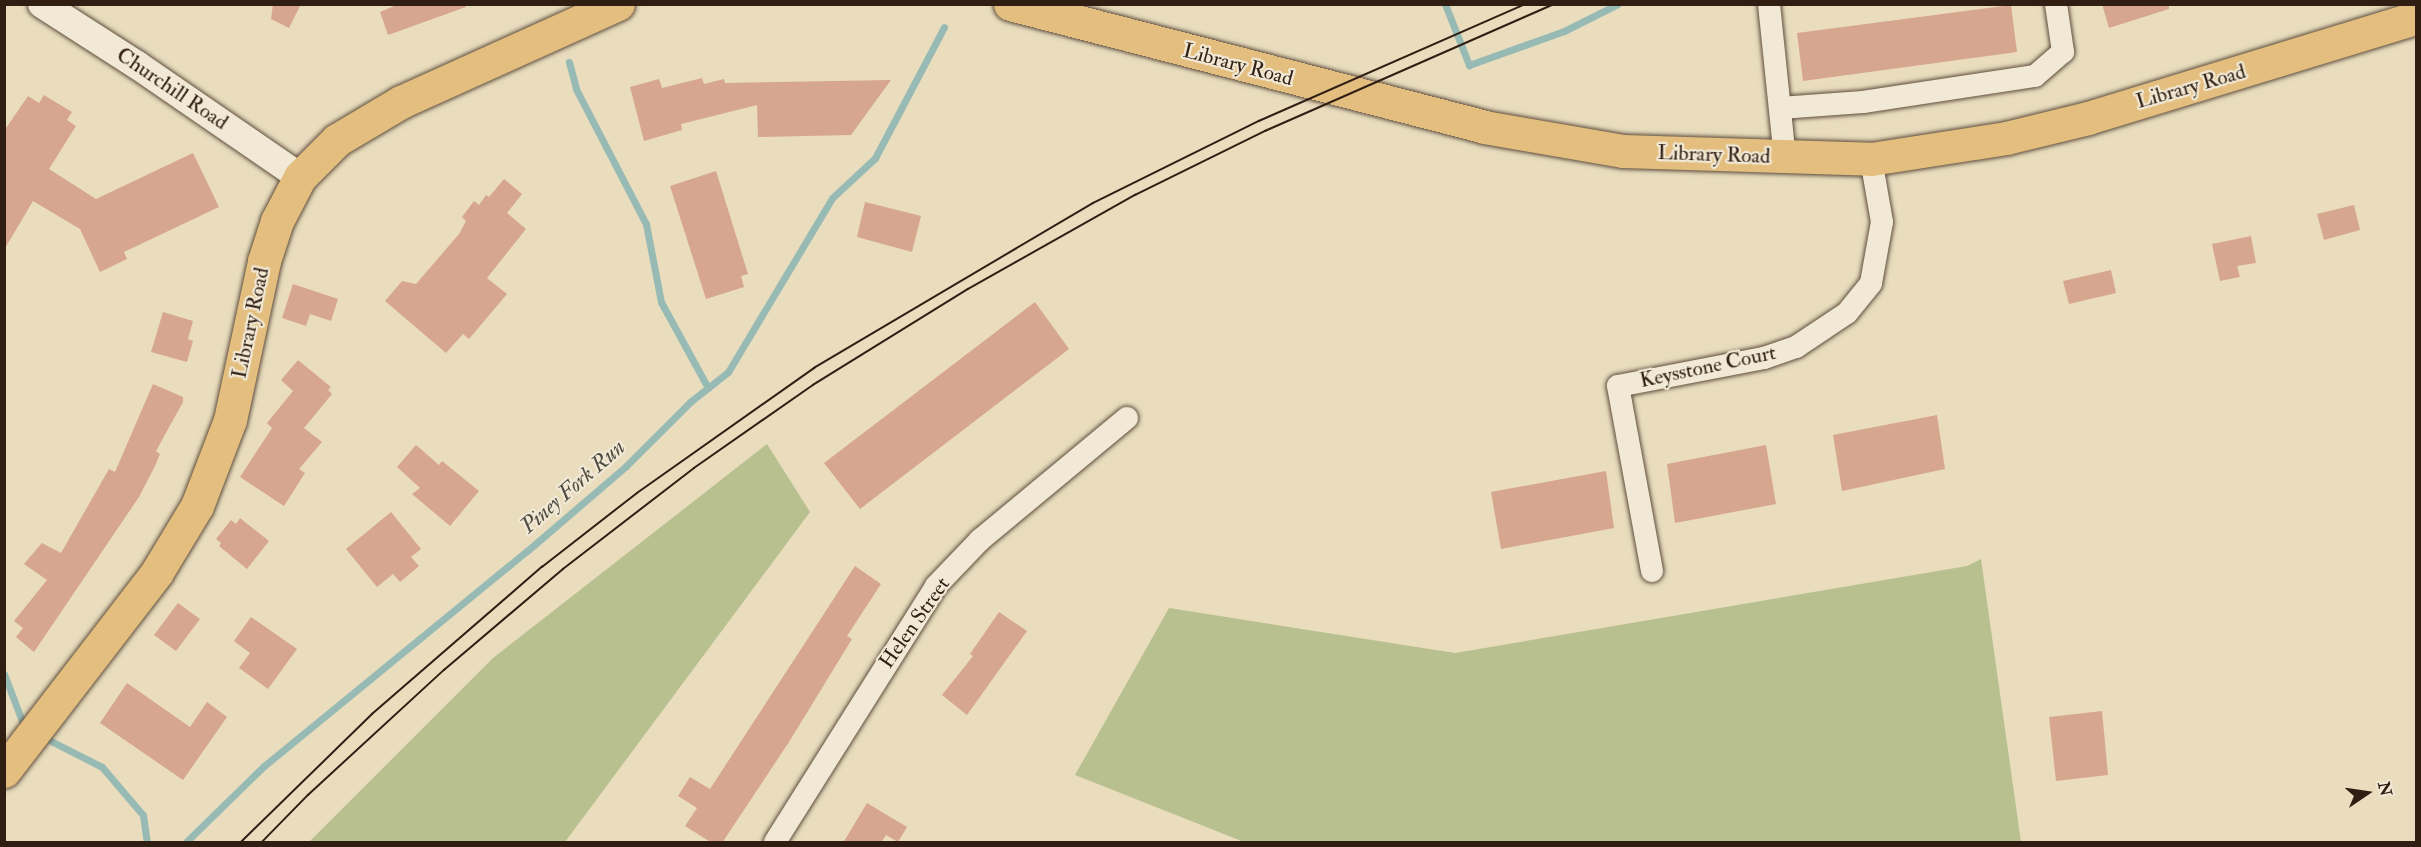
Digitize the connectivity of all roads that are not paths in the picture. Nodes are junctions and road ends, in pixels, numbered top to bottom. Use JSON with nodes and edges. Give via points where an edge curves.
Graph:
{"nodes":[{"id":1,"x":618,"y":4,"type":"edge"},
{"id":2,"x":1010,"y":4,"type":"edge"},
{"id":3,"x":1769,"y":4,"type":"edge"},
{"id":4,"x":2056,"y":4,"type":"edge"},
{"id":5,"x":59,"y":9,"type":"edge"},
{"id":6,"x":2416,"y":18,"type":"edge"},
{"id":7,"x":1780,"y":108,"type":"junction"},
{"id":8,"x":1785,"y":158,"type":"junction"},
{"id":9,"x":1871,"y":159,"type":"junction"},
{"id":10,"x":300,"y":177,"type":"junction"},
{"id":11,"x":1127,"y":418,"type":"dead end"},
{"id":12,"x":1652,"y":571,"type":"dead end"},
{"id":13,"x":4,"y":771,"type":"edge"},
{"id":14,"x":775,"y":843,"type":"edge"}],
"edges":[{"from":1,"to":10,"type":"main road","name":"Library Road","via":[[383,111],[323,151]]},
{"from":2,"to":8,"type":"main road","name":"Library Road","via":[[1484,127],[1623,151]]},
{"from":3,"to":7,"type":"street"},
{"from":4,"to":7,"type":"street","via":[[2063,52],[2035,76],[1863,102]]},
{"from":5,"to":10,"type":"street","name":"Churchill Road"},
{"from":6,"to":9,"type":"main road","name":"Library Road","via":[[2088,118],[2006,138]]},
{"from":7,"to":8,"type":"street"},
{"from":8,"to":9,"type":"main road","name":"Library Road"},
{"from":9,"to":12,"type":"street","name":"Keysstone Court","via":[[1882,222],[1871,283],[1847,313],[1796,347],[1764,358],[1618,386]]},
{"from":10,"to":13,"type":"main road","name":"Library Road","via":[[264,261],[230,420],[197,506],[157,572]]},
{"from":11,"to":14,"type":"street","name":"Helen Street","via":[[980,540],[936,586]]}]}
